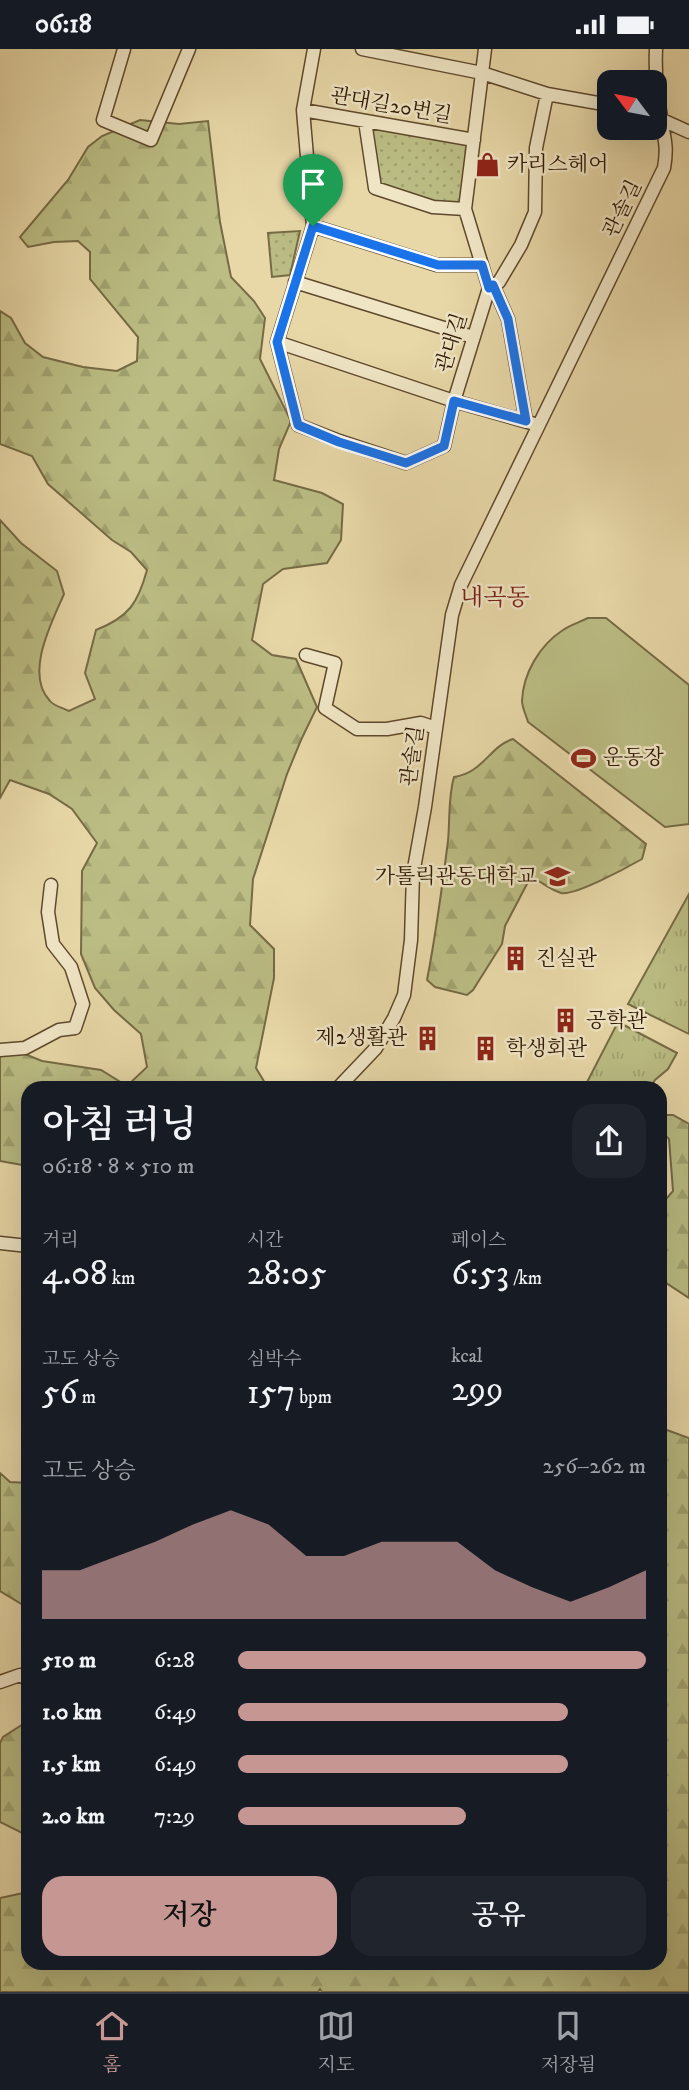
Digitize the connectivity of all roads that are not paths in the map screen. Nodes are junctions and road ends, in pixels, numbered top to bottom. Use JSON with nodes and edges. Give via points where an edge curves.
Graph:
{"nodes":[{"id":1,"x":124,"y":49,"type":"edge"},
{"id":2,"x":189,"y":49,"type":"edge"},
{"id":3,"x":314,"y":49,"type":"edge"},
{"id":4,"x":362,"y":49,"type":"edge"},
{"id":5,"x":485,"y":49,"type":"edge"},
{"id":6,"x":656,"y":49,"type":"edge"},
{"id":7,"x":655,"y":70,"type":"edge"},
{"id":8,"x":482,"y":73,"type":"junction"},
{"id":9,"x":547,"y":94,"type":"junction"},
{"id":10,"x":597,"y":103,"type":"edge"},
{"id":11,"x":303,"y":110,"type":"junction"},
{"id":12,"x":365,"y":121,"type":"junction"},
{"id":13,"x":667,"y":122,"type":"edge"},
{"id":14,"x":689,"y":132,"type":"edge"},
{"id":15,"x":474,"y":140,"type":"junction"},
{"id":16,"x":664,"y":140,"type":"edge"},
{"id":17,"x":466,"y":209,"type":"junction"},
{"id":18,"x":313,"y":226,"type":"junction"},
{"id":19,"x":482,"y":265,"type":"junction"},
{"id":20,"x":295,"y":282,"type":"junction"},
{"id":21,"x":491,"y":286,"type":"junction"},
{"id":22,"x":473,"y":337,"type":"junction"},
{"id":23,"x":277,"y":342,"type":"junction"},
{"id":24,"x":454,"y":401,"type":"junction"},
{"id":25,"x":532,"y":423,"type":"junction"},
{"id":26,"x":306,"y":655,"type":"dead end"},
{"id":27,"x":436,"y":728,"type":"junction"},
{"id":28,"x":51,"y":885,"type":"dead end"},
{"id":29,"x":0,"y":1050,"type":"edge"},
{"id":30,"x":345,"y":1081,"type":"edge"},
{"id":31,"x":0,"y":1243,"type":"edge"},
{"id":32,"x":21,"y":1245,"type":"edge"},
{"id":33,"x":21,"y":1676,"type":"edge"},
{"id":34,"x":0,"y":1682,"type":"edge"}],
"edges":[{"from":1,"to":2,"type":"street","via":[[103,120],[151,140]]},
{"from":3,"to":11,"type":"street"},
{"from":4,"to":8,"type":"street"},
{"from":5,"to":8,"type":"street"},
{"from":6,"to":7,"type":"street","name":"관솔길"},
{"from":8,"to":9,"type":"street"},
{"from":8,"to":15,"type":"street"},
{"from":9,"to":10,"type":"street"},
{"from":9,"to":21,"type":"street","name":"관대길","via":[[536,148],[535,212],[521,245],[499,282]]},
{"from":11,"to":12,"type":"street","name":"관대길20번길"},
{"from":11,"to":18,"type":"street"},
{"from":12,"to":15,"type":"street","name":"관대길20번길"},
{"from":12,"to":17,"type":"street","via":[[375,188],[433,208]]},
{"from":13,"to":14,"type":"street"},
{"from":15,"to":17,"type":"street"},
{"from":16,"to":25,"type":"street","name":"관솔길","via":[[664,167]]},
{"from":17,"to":19,"type":"street"},
{"from":18,"to":19,"type":"street","via":[[438,265]]},
{"from":18,"to":20,"type":"street"},
{"from":19,"to":21,"type":"street"},
{"from":20,"to":22,"type":"street"},
{"from":20,"to":23,"type":"street"},
{"from":21,"to":22,"type":"street","name":"관대길"},
{"from":21,"to":25,"type":"street","via":[[508,319]]},
{"from":22,"to":24,"type":"street","name":"관대길"},
{"from":23,"to":24,"type":"street"},
{"from":23,"to":24,"type":"street","name":"관대길","via":[[298,425],[339,442],[406,463],[444,446]]},
{"from":24,"to":25,"type":"street"},
{"from":25,"to":27,"type":"street","name":"관솔길","via":[[461,585],[452,615]]},
{"from":26,"to":27,"type":"street","via":[[335,663],[325,708],[357,729],[421,723]]},
{"from":27,"to":30,"type":"street","name":"관솔길","via":[[413,874],[404,995],[376,1048]]},
{"from":28,"to":29,"type":"street","via":[[48,912],[53,944],[71,967],[83,1005],[75,1028],[59,1030],[25,1048]]},
{"from":31,"to":32,"type":"street"},
{"from":33,"to":34,"type":"street"}]}
